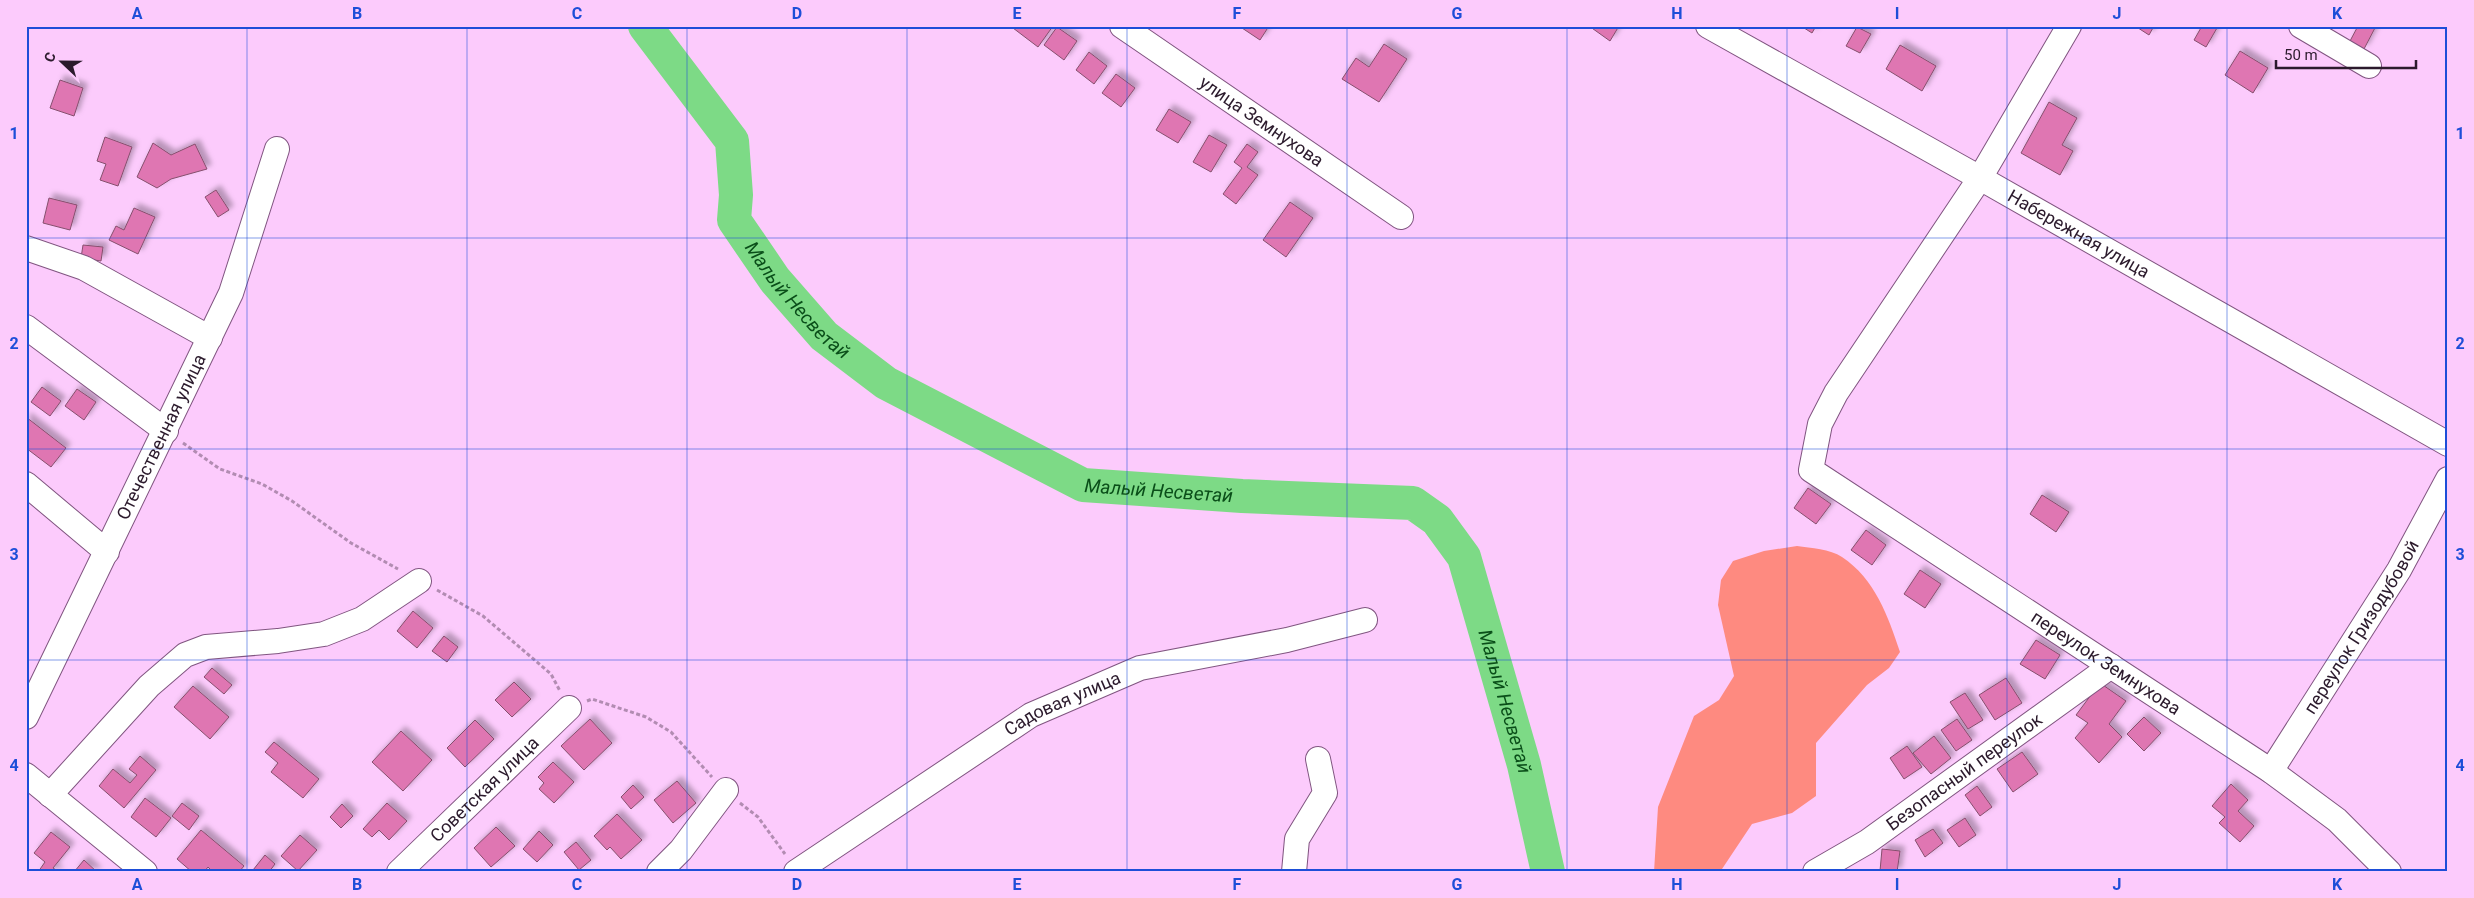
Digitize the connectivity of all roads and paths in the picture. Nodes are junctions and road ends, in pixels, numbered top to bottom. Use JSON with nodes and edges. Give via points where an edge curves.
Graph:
{"nodes":[{"id":1,"x":1122,"y":26,"type":"edge"},
{"id":2,"x":1708,"y":26,"type":"edge"},
{"id":3,"x":2069,"y":26,"type":"edge"},
{"id":4,"x":2301,"y":26,"type":"edge"},
{"id":5,"x":2369,"y":66,"type":"dead end"},
{"id":6,"x":277,"y":149,"type":"dead end"},
{"id":7,"x":1980,"y":178,"type":"junction"},
{"id":8,"x":1401,"y":216,"type":"dead end"},
{"id":9,"x":26,"y":248,"type":"edge"},
{"id":10,"x":26,"y":327,"type":"edge"},
{"id":11,"x":210,"y":338,"type":"junction"},
{"id":12,"x":166,"y":431,"type":"junction"},
{"id":13,"x":2448,"y":444,"type":"edge"},
{"id":14,"x":2448,"y":479,"type":"edge"},
{"id":15,"x":26,"y":484,"type":"edge"},
{"id":16,"x":107,"y":552,"type":"junction"},
{"id":17,"x":419,"y":581,"type":"junction"},
{"id":18,"x":1365,"y":620,"type":"dead end"},
{"id":19,"x":2111,"y":666,"type":"junction"},
{"id":20,"x":569,"y":708,"type":"junction"},
{"id":21,"x":26,"y":717,"type":"edge"},
{"id":22,"x":1318,"y":759,"type":"dead end"},
{"id":23,"x":2271,"y":771,"type":"junction"},
{"id":24,"x":26,"y":775,"type":"edge"},
{"id":25,"x":726,"y":790,"type":"junction"},
{"id":26,"x":50,"y":795,"type":"junction"},
{"id":27,"x":797,"y":871,"type":"edge"},
{"id":28,"x":145,"y":872,"type":"edge"},
{"id":29,"x":399,"y":872,"type":"edge"},
{"id":30,"x":659,"y":872,"type":"edge"},
{"id":31,"x":1294,"y":872,"type":"edge"},
{"id":32,"x":1814,"y":872,"type":"edge"},
{"id":33,"x":2389,"y":872,"type":"edge"}],
"edges":[{"from":1,"to":8,"type":"street","name":"улица Земнухова"},
{"from":2,"to":7,"type":"street","name":"Набережная улица"},
{"from":3,"to":7,"type":"street"},
{"from":4,"to":5,"type":"street"},
{"from":6,"to":11,"type":"street","name":"Отечественная улица","via":[[231,293]]},
{"from":7,"to":13,"type":"street","name":"Набережная улица"},
{"from":7,"to":19,"type":"street","name":"переулок Земнухова","via":[[1836,393],[1820,424],[1811,470]]},
{"from":9,"to":11,"type":"street","via":[[84,268]]},
{"from":10,"to":12,"type":"street"},
{"from":11,"to":12,"type":"street","name":"Отечественная улица"},
{"from":12,"to":16,"type":"street","name":"Отечественная улица"},
{"from":12,"to":17,"type":"path","via":[[220,469],[269,488],[352,543]]},
{"from":14,"to":23,"type":"street","name":"переулок Гризодубовой","via":[[2399,570]]},
{"from":15,"to":16,"type":"street"},
{"from":16,"to":21,"type":"street","name":"Отечественная улица"},
{"from":17,"to":20,"type":"path","via":[[483,616],[521,648],[551,674]]},
{"from":17,"to":26,"type":"street","via":[[362,619],[324,634],[206,647],[185,654],[149,686]]},
{"from":18,"to":27,"type":"street","name":"Садовая улица","via":[[1287,640],[1140,668],[1030,715]]},
{"from":19,"to":23,"type":"street","name":"переулок Земнухова"},
{"from":19,"to":32,"type":"street","name":"Безопасный переулок","via":[[1867,842]]},
{"from":20,"to":25,"type":"path","via":[[592,699],[646,718],[671,732]]},
{"from":20,"to":29,"type":"street","name":"Советская улица"},
{"from":22,"to":31,"type":"street","via":[[1325,793],[1297,839]]},
{"from":23,"to":33,"type":"street","name":"переулок Земнухова","via":[[2337,820]]},
{"from":24,"to":26,"type":"street"},
{"from":25,"to":27,"type":"path","via":[[758,817]]},
{"from":25,"to":30,"type":"street","via":[[681,850]]},
{"from":26,"to":28,"type":"street"}]}
